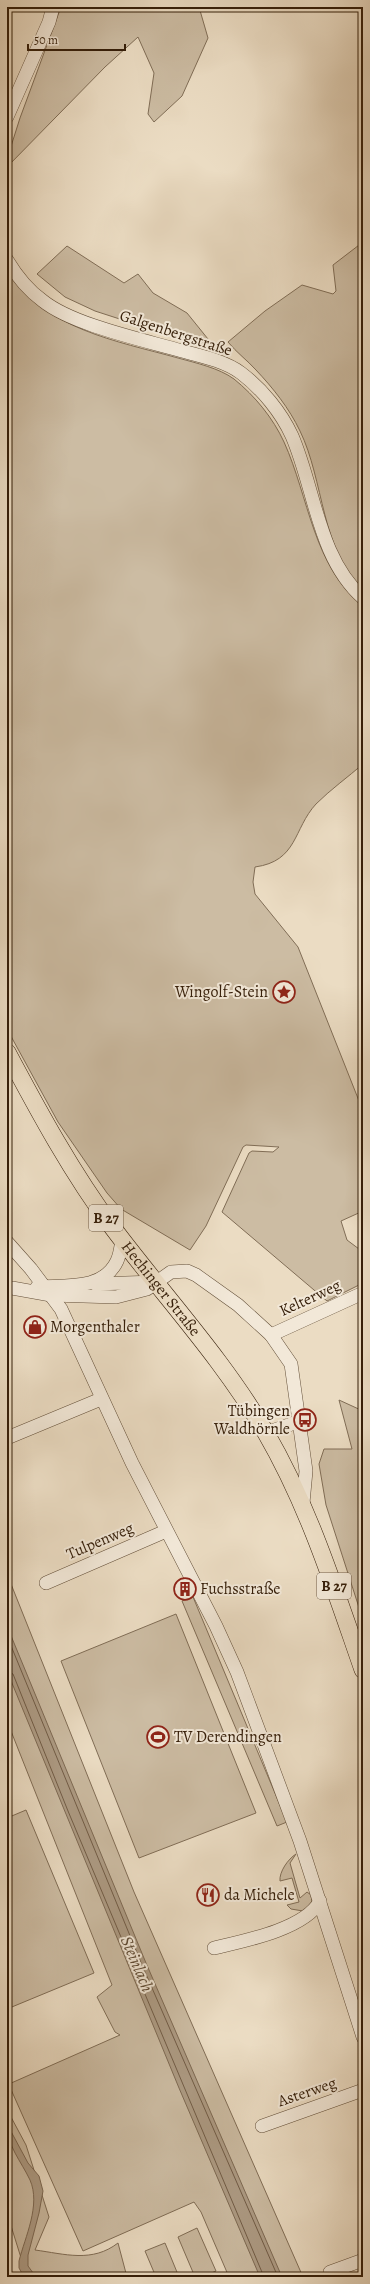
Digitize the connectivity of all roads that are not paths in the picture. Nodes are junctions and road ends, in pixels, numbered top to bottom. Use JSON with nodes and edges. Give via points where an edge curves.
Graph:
{"nodes":[{"id":1,"x":53,"y":7,"type":"edge"},
{"id":2,"x":7,"y":116,"type":"edge"},
{"id":3,"x":7,"y":260,"type":"edge"},
{"id":4,"x":363,"y":598,"type":"edge"},
{"id":5,"x":7,"y":1052,"type":"edge"},
{"id":6,"x":122,"y":1240,"type":"junction"},
{"id":7,"x":7,"y":1242,"type":"edge"},
{"id":8,"x":156,"y":1282,"type":"junction"},
{"id":9,"x":88,"y":1284,"type":"junction"},
{"id":10,"x":9,"y":1288,"type":"edge"},
{"id":11,"x":47,"y":1291,"type":"junction"},
{"id":12,"x":363,"y":1293,"type":"edge"},
{"id":13,"x":271,"y":1335,"type":"junction"},
{"id":14,"x":101,"y":1398,"type":"junction"},
{"id":15,"x":300,"y":1421,"type":"junction"},
{"id":16,"x":266,"y":1433,"type":"junction"},
{"id":17,"x":7,"y":1438,"type":"edge"},
{"id":18,"x":303,"y":1504,"type":"junction"},
{"id":19,"x":166,"y":1531,"type":"junction"},
{"id":20,"x":46,"y":1583,"type":"dead end"},
{"id":21,"x":363,"y":1670,"type":"edge"},
{"id":22,"x":320,"y":1901,"type":"junction"},
{"id":23,"x":214,"y":1948,"type":"dead end"},
{"id":24,"x":363,"y":2037,"type":"edge"},
{"id":25,"x":363,"y":2090,"type":"edge"},
{"id":26,"x":262,"y":2126,"type":"dead end"},
{"id":27,"x":363,"y":2260,"type":"edge"},
{"id":28,"x":330,"y":2272,"type":"dead end"}],
"edges":[{"from":1,"to":2,"type":"street"},
{"from":3,"to":4,"type":"street","name":"Galgenbergstraße","via":[[16,275],[43,302],[66,314],[126,335],[208,358],[240,372],[265,395],[292,437],[328,545],[339,570]]},
{"from":5,"to":6,"type":"main road","name":"Hechinger Straße","number":"B 27","via":[[76,1173]]},
{"from":6,"to":8,"type":"main road","name":"Hechinger Straße","number":"B 27"},
{"from":6,"to":9,"type":"street","via":[[118,1261],[105,1277]]},
{"from":7,"to":11,"type":"street"},
{"from":8,"to":9,"type":"street"},
{"from":8,"to":11,"type":"street","via":[[147,1290],[116,1297]]},
{"from":8,"to":13,"type":"street","name":"Hechinger Straße","via":[[171,1272],[187,1271],[196,1274],[238,1305]]},
{"from":8,"to":16,"type":"main road","name":"Hechinger Straße","number":"B 27","via":[[229,1377]]},
{"from":9,"to":11,"type":"street"},
{"from":10,"to":11,"type":"street"},
{"from":11,"to":14,"type":"street","via":[[61,1309]]},
{"from":12,"to":13,"type":"street","name":"Kelterweg"},
{"from":13,"to":15,"type":"street","name":"Hechinger Straße","via":[[291,1364]]},
{"from":14,"to":17,"type":"street"},
{"from":14,"to":19,"type":"street"},
{"from":15,"to":16,"type":"street"},
{"from":15,"to":18,"type":"street","name":"Hechinger Straße","via":[[307,1479]]},
{"from":16,"to":18,"type":"main road","name":"Hechinger Straße","number":"B 27"},
{"from":18,"to":21,"type":"main road","name":"Hechinger Straße","number":"B 27"},
{"from":19,"to":20,"type":"street","name":"Tulpenweg"},
{"from":19,"to":22,"type":"street","via":[[237,1672]]},
{"from":22,"to":23,"type":"street","via":[[311,1913],[288,1925]]},
{"from":22,"to":24,"type":"street"},
{"from":25,"to":26,"type":"street","name":"Asterweg"},
{"from":27,"to":28,"type":"street"}]}
